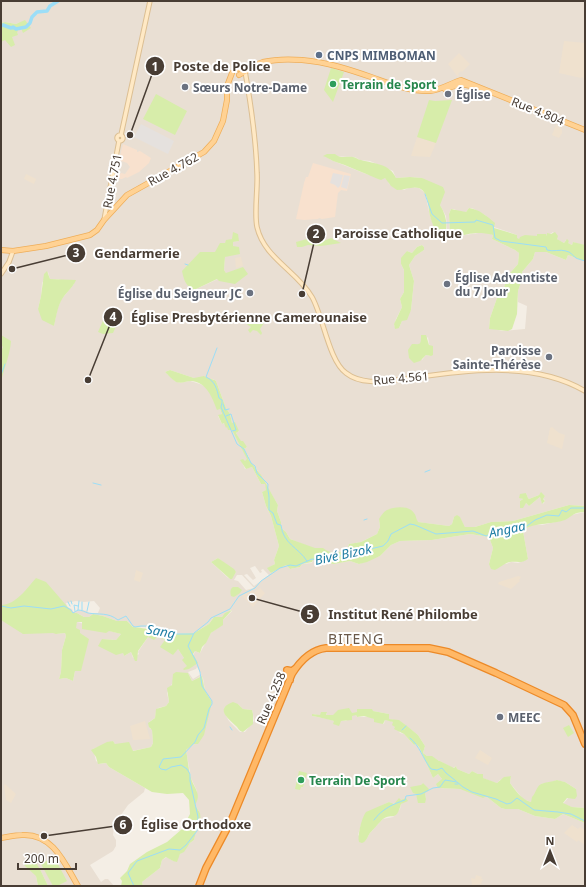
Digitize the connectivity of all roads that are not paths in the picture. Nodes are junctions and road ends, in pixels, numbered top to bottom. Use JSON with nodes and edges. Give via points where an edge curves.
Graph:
{"nodes":[{"id":1,"x":150,"y":1,"type":"edge"},
{"id":2,"x":245,"y":71,"type":"junction"},
{"id":3,"x":236,"y":75,"type":"junction"},
{"id":4,"x":246,"y":79,"type":"junction"},
{"id":5,"x":461,"y":81,"type":"junction"},
{"id":6,"x":585,"y":131,"type":"edge"},
{"id":7,"x":104,"y":220,"type":"junction"},
{"id":8,"x":1,"y":250,"type":"edge"},
{"id":9,"x":12,"y":251,"type":"junction"},
{"id":10,"x":1,"y":274,"type":"edge"},
{"id":11,"x":585,"y":391,"type":"edge"},
{"id":12,"x":585,"y":744,"type":"edge"},
{"id":13,"x":1,"y":838,"type":"edge"},
{"id":14,"x":78,"y":886,"type":"edge"},
{"id":15,"x":199,"y":886,"type":"edge"}],
"edges":[{"from":1,"to":7,"type":"main road","name":"Rue 4.751"},
{"from":2,"to":3,"type":"main road"},
{"from":2,"to":4,"type":"main road","name":"Rue 4.561"},
{"from":2,"to":5,"type":"main road","via":[[266,63],[313,64],[418,93],[434,93]]},
{"from":3,"to":4,"type":"main road"},
{"from":3,"to":5,"type":"main road","via":[[239,71],[237,69],[264,62],[313,61],[424,91]]},
{"from":3,"to":7,"type":"main road","name":"Rue 4.762","via":[[227,86],[223,121],[209,148],[127,195]]},
{"from":4,"to":11,"type":"main road","name":"Rue 4.561","via":[[257,172],[258,232],[272,254],[307,288],[334,355],[344,372],[359,380],[374,381],[487,370],[535,373],[557,378]]},
{"from":5,"to":6,"type":"main road","name":"Rue 4.804"},
{"from":7,"to":9,"type":"main road","name":"Rue 4.762","via":[[90,235]]},
{"from":8,"to":9,"type":"main road","name":"Rue 4.762"},
{"from":9,"to":10,"type":"main road","via":[[9,262]]},
{"from":12,"to":15,"type":"highway","name":"Rue 4.258","via":[[573,715],[562,704],[443,650],[317,650],[296,668],[232,819]]},
{"from":13,"to":14,"type":"main road","via":[[27,835],[45,841],[56,850]]}]}
